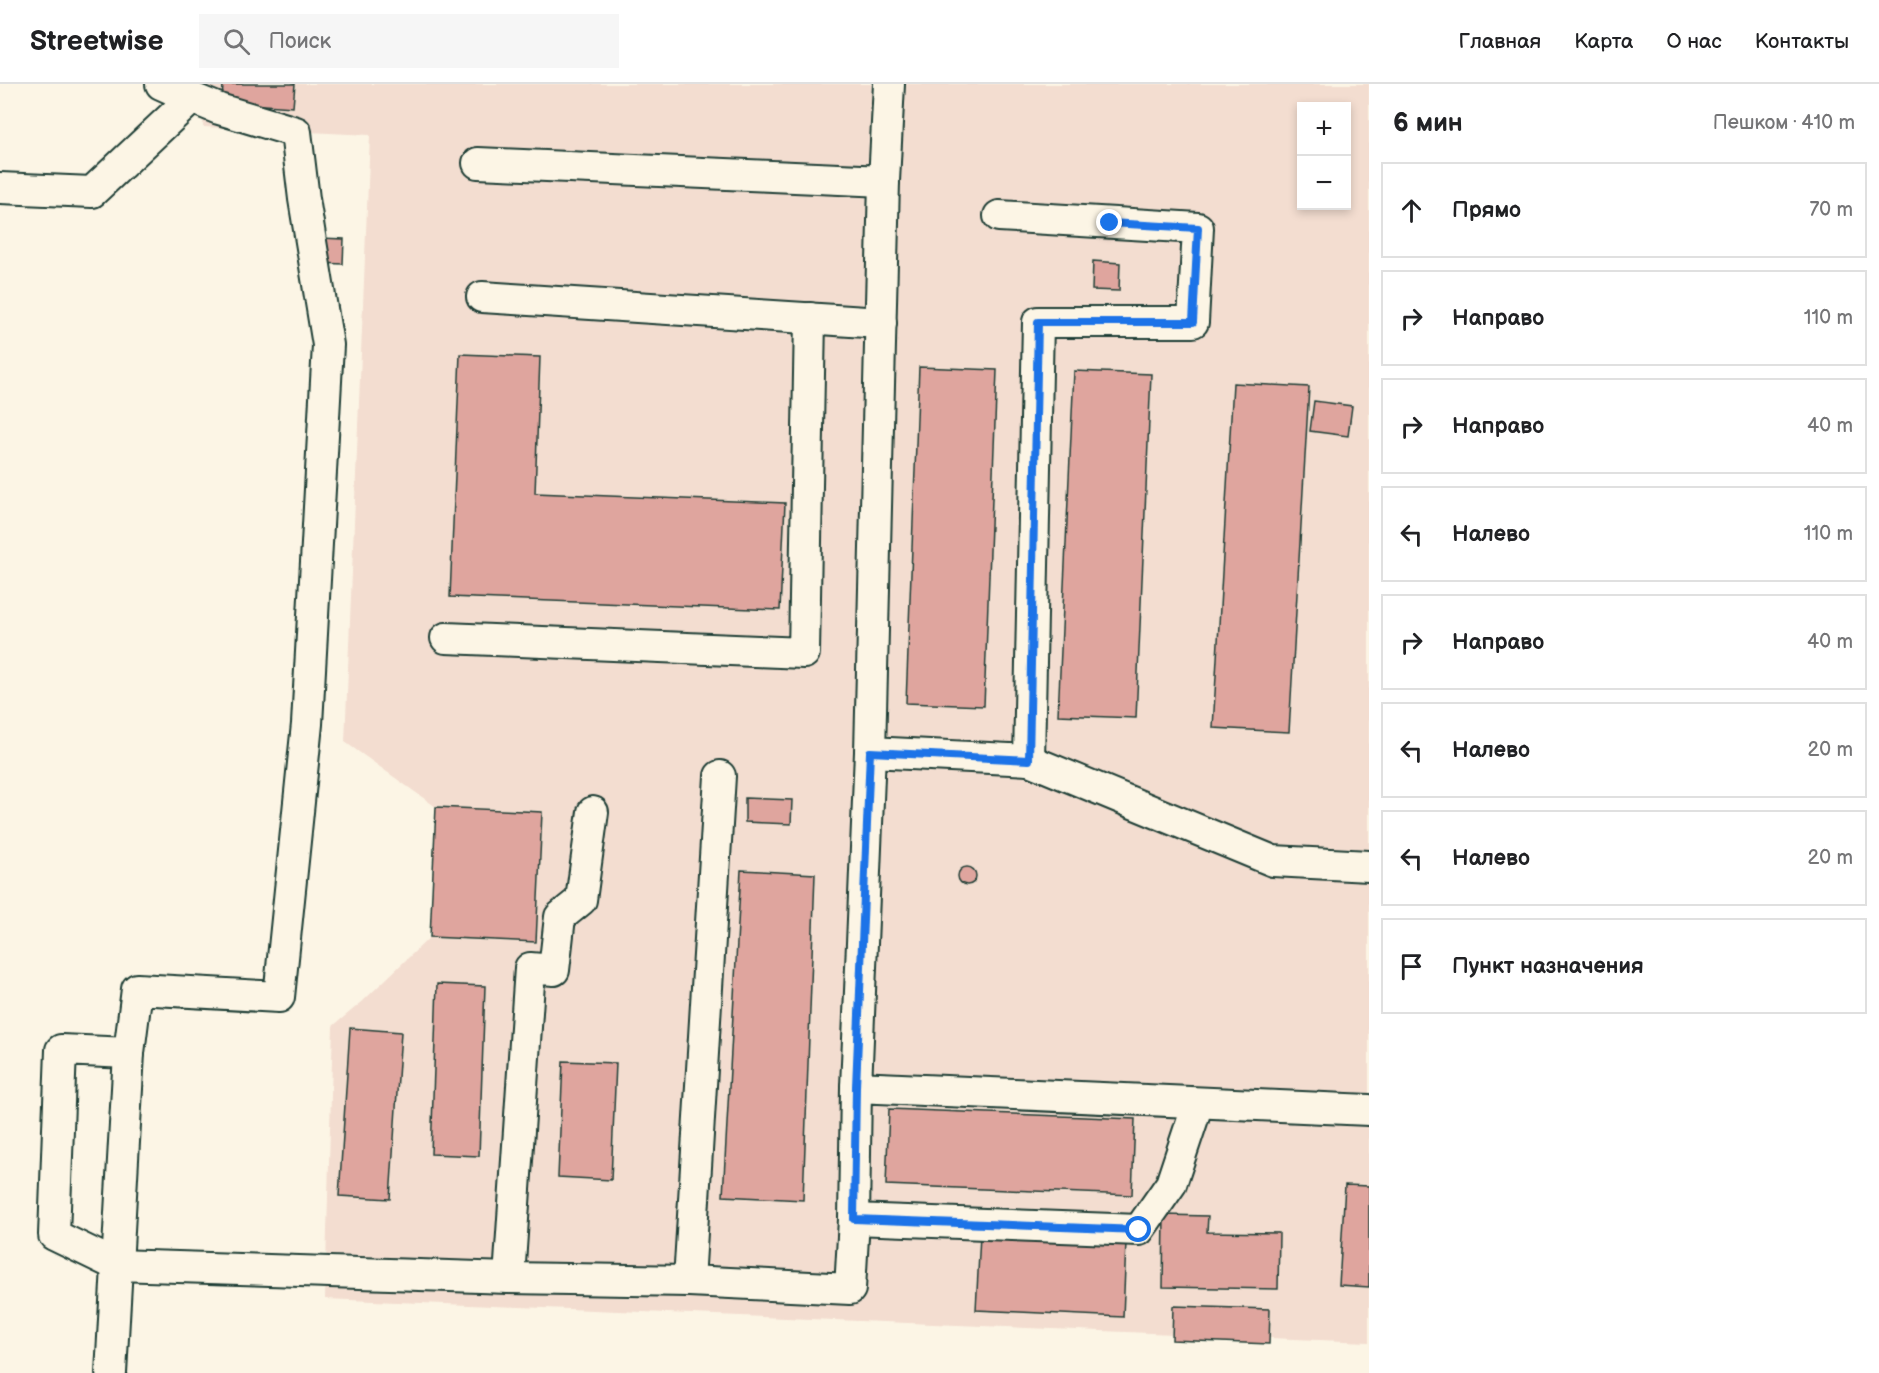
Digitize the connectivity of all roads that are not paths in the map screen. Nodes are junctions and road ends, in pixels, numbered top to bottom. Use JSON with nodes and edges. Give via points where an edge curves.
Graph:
{"nodes":[{"id":1,"x":161,"y":84,"type":"edge"},
{"id":2,"x":889,"y":84,"type":"edge"},
{"id":3,"x":192,"y":98,"type":"junction"},
{"id":4,"x":478,"y":163,"type":"dead end"},
{"id":5,"x":884,"y":181,"type":"junction"},
{"id":6,"x":0,"y":188,"type":"edge"},
{"id":7,"x":999,"y":216,"type":"dead end"},
{"id":8,"x":482,"y":297,"type":"dead end"},
{"id":9,"x":810,"y":318,"type":"junction"},
{"id":10,"x":881,"y":323,"type":"junction"},
{"id":11,"x":446,"y":638,"type":"dead end"},
{"id":12,"x":870,"y":752,"type":"junction"},
{"id":13,"x":1029,"y":760,"type":"junction"},
{"id":14,"x":720,"y":776,"type":"dead end"},
{"id":15,"x":592,"y":812,"type":"dead end"},
{"id":16,"x":1369,"y":866,"type":"edge"},
{"id":17,"x":129,"y":1053,"type":"junction"},
{"id":18,"x":856,"y":1087,"type":"junction"},
{"id":19,"x":1198,"y":1103,"type":"junction"},
{"id":20,"x":1369,"y":1110,"type":"edge"},
{"id":21,"x":854,"y":1219,"type":"junction"},
{"id":22,"x":116,"y":1265,"type":"junction"},
{"id":23,"x":509,"y":1278,"type":"junction"},
{"id":24,"x":689,"y":1281,"type":"junction"},
{"id":25,"x":111,"y":1373,"type":"edge"}],
"edges":[{"from":1,"to":3,"type":"lane"},
{"from":2,"to":5,"type":"lane"},
{"from":3,"to":6,"type":"lane","via":[[92,192]]},
{"from":3,"to":17,"type":"lane","via":[[296,132],[328,345],[307,724],[279,997],[137,989]]},
{"from":4,"to":5,"type":"lane"},
{"from":5,"to":10,"type":"lane"},
{"from":7,"to":13,"type":"lane","via":[[1198,228],[1193,322],[1038,322]]},
{"from":8,"to":9,"type":"lane"},
{"from":9,"to":10,"type":"lane"},
{"from":9,"to":11,"type":"lane","via":[[804,653]]},
{"from":10,"to":12,"type":"lane"},
{"from":12,"to":13,"type":"lane"},
{"from":12,"to":18,"type":"lane"},
{"from":13,"to":16,"type":"lane","via":[[1273,861]]},
{"from":14,"to":24,"type":"lane"},
{"from":15,"to":23,"type":"lane","via":[[581,900],[560,917],[554,970],[530,968]]},
{"from":17,"to":22,"type":"lane"},
{"from":17,"to":22,"type":"lane","via":[[61,1050],[54,1235]]},
{"from":18,"to":19,"type":"lane"},
{"from":18,"to":21,"type":"lane"},
{"from":19,"to":20,"type":"lane"},
{"from":19,"to":21,"type":"lane","via":[[1171,1184],[1139,1230]]},
{"from":21,"to":24,"type":"lane","via":[[850,1289]]},
{"from":22,"to":23,"type":"lane"},
{"from":22,"to":25,"type":"lane"},
{"from":23,"to":24,"type":"lane"}]}
